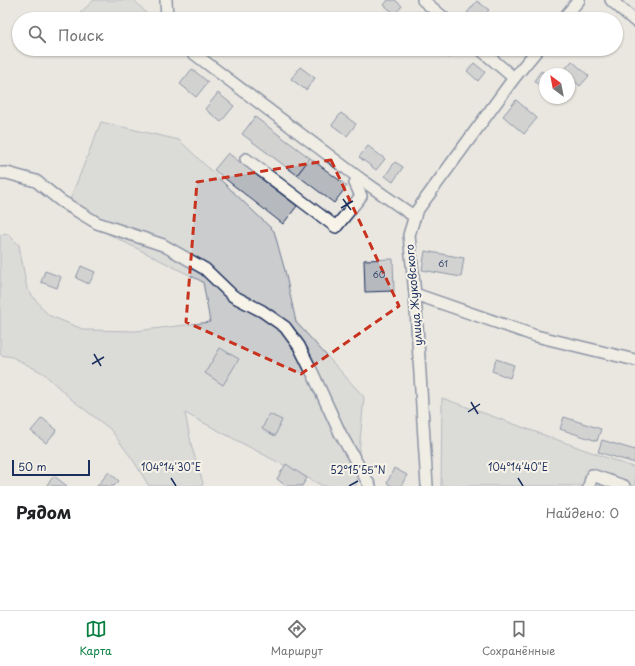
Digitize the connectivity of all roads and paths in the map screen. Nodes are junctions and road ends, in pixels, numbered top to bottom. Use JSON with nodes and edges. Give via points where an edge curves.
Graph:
{"nodes":[{"id":1,"x":166,"y":0,"type":"edge"},
{"id":2,"x":423,"y":0,"type":"edge"},
{"id":3,"x":578,"y":0,"type":"edge"},
{"id":4,"x":611,"y":0,"type":"edge"},
{"id":5,"x":166,"y":12,"type":"edge"},
{"id":6,"x":437,"y":12,"type":"edge"},
{"id":7,"x":569,"y":12,"type":"edge"},
{"id":8,"x":635,"y":20,"type":"edge"},
{"id":9,"x":197,"y":56,"type":"edge"},
{"id":10,"x":488,"y":56,"type":"edge"},
{"id":11,"x":532,"y":56,"type":"edge"},
{"id":12,"x":514,"y":78,"type":"junction"},
{"id":13,"x":246,"y":159,"type":"dead end"},
{"id":14,"x":0,"y":173,"type":"edge"},
{"id":15,"x":359,"y":178,"type":"junction"},
{"id":16,"x":415,"y":217,"type":"junction"},
{"id":17,"x":415,"y":294,"type":"junction"},
{"id":18,"x":635,"y":360,"type":"edge"},
{"id":19,"x":370,"y":486,"type":"edge"},
{"id":20,"x":427,"y":486,"type":"edge"},
{"id":21,"x":589,"y":486,"type":"edge"},
{"id":22,"x":624,"y":486,"type":"edge"}],
"edges":[{"from":1,"to":5,"type":"street"},
{"from":2,"to":6,"type":"street"},
{"from":3,"to":7,"type":"street"},
{"from":4,"to":8,"type":"street"},
{"from":9,"to":15,"type":"street"},
{"from":10,"to":12,"type":"street"},
{"from":11,"to":12,"type":"street","name":"улица Жуковского"},
{"from":12,"to":16,"type":"street","name":"улица Жуковского","via":[[416,212]]},
{"from":13,"to":15,"type":"street","via":[[336,227],[361,196],[355,183]]},
{"from":14,"to":19,"type":"street","via":[[36,181],[61,201],[97,222],[163,245],[205,269],[233,296],[285,327],[299,346],[340,433]]},
{"from":15,"to":16,"type":"street"},
{"from":16,"to":17,"type":"street","name":"улица Жуковского","via":[[409,235]]},
{"from":17,"to":18,"type":"street","via":[[536,336]]},
{"from":17,"to":20,"type":"street","name":"улица Жуковского"},
{"from":21,"to":22,"type":"street","via":[[592,475]]}]}
